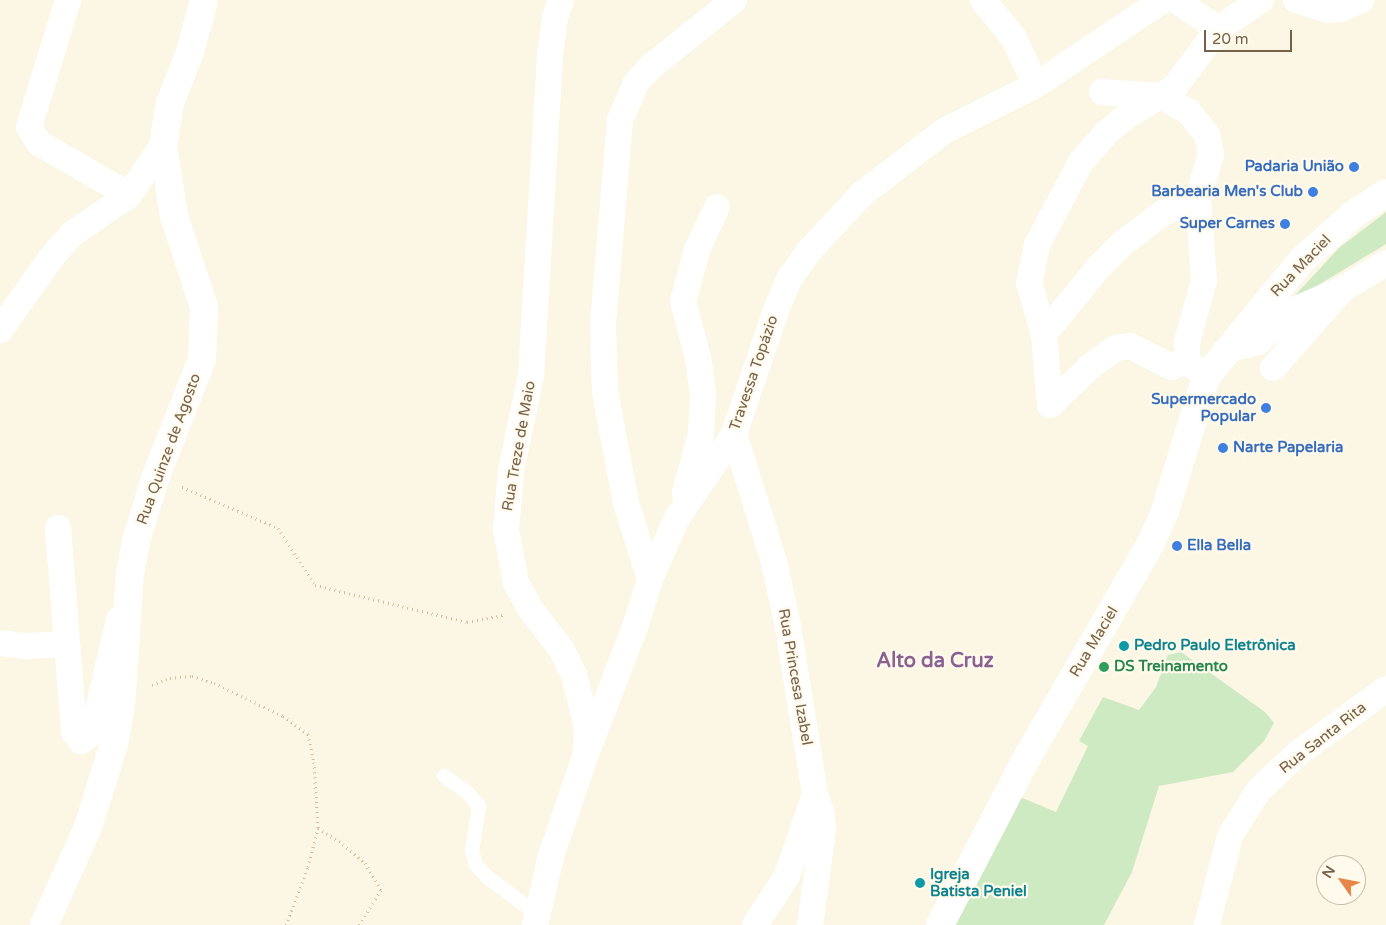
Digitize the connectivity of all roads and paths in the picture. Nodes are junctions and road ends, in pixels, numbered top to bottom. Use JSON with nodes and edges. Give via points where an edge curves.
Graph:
{"nodes":[{"id":1,"x":68,"y":0,"type":"edge"},
{"id":2,"x":204,"y":0,"type":"edge"},
{"id":3,"x":561,"y":0,"type":"edge"},
{"id":4,"x":734,"y":0,"type":"edge"},
{"id":5,"x":983,"y":0,"type":"edge"},
{"id":6,"x":1163,"y":0,"type":"edge"},
{"id":7,"x":1176,"y":0,"type":"edge"},
{"id":8,"x":1261,"y":0,"type":"edge"},
{"id":9,"x":1296,"y":0,"type":"edge"},
{"id":10,"x":1361,"y":0,"type":"edge"},
{"id":11,"x":1218,"y":28,"type":"junction"},
{"id":12,"x":1036,"y":85,"type":"junction"},
{"id":13,"x":1102,"y":92,"type":"dead end"},
{"id":14,"x":1161,"y":96,"type":"junction"},
{"id":15,"x":164,"y":145,"type":"junction"},
{"id":16,"x":1386,"y":193,"type":"edge"},
{"id":17,"x":129,"y":195,"type":"junction"},
{"id":18,"x":1198,"y":198,"type":"junction"},
{"id":19,"x":717,"y":206,"type":"dead end"},
{"id":20,"x":1386,"y":263,"type":"edge"},
{"id":21,"x":1343,"y":289,"type":"junction"},
{"id":22,"x":0,"y":330,"type":"edge"},
{"id":23,"x":1044,"y":334,"type":"junction"},
{"id":24,"x":1226,"y":350,"type":"junction"},
{"id":25,"x":1273,"y":368,"type":"dead end"},
{"id":26,"x":1197,"y":369,"type":"junction"},
{"id":27,"x":734,"y":434,"type":"junction"},
{"id":28,"x":156,"y":476,"type":"junction"},
{"id":29,"x":677,"y":518,"type":"junction"},
{"id":30,"x":58,"y":528,"type":"dead end"},
{"id":31,"x":130,"y":573,"type":"junction"},
{"id":32,"x":650,"y":579,"type":"junction"},
{"id":33,"x":531,"y":610,"type":"junction"},
{"id":34,"x":0,"y":643,"type":"edge"},
{"id":35,"x":67,"y":644,"type":"junction"},
{"id":36,"x":1386,"y":689,"type":"edge"},
{"id":37,"x":121,"y":704,"type":"junction"},
{"id":38,"x":586,"y":754,"type":"junction"},
{"id":39,"x":444,"y":776,"type":"dead end"},
{"id":40,"x":815,"y":794,"type":"junction"},
{"id":41,"x":318,"y":828,"type":"junction"},
{"id":42,"x":536,"y":920,"type":"edge"},
{"id":43,"x":44,"y":925,"type":"edge"},
{"id":44,"x":286,"y":925,"type":"edge"},
{"id":45,"x":359,"y":925,"type":"edge"},
{"id":46,"x":755,"y":925,"type":"edge"},
{"id":47,"x":810,"y":925,"type":"edge"},
{"id":48,"x":940,"y":925,"type":"edge"},
{"id":49,"x":1207,"y":925,"type":"edge"}],
"edges":[{"from":1,"to":17,"type":"street","via":[[29,127],[39,143]]},
{"from":2,"to":15,"type":"street","name":"Rua Quinze de Agosto","via":[[190,52],[170,104]]},
{"from":3,"to":33,"type":"street","name":"Rua Treze de Maio","via":[[550,54],[531,376],[507,501],[510,560],[516,583]]},
{"from":4,"to":32,"type":"street","via":[[652,66],[636,83],[620,120],[603,322],[605,392],[626,503]]},
{"from":5,"to":12,"type":"street","via":[[1013,37]]},
{"from":6,"to":12,"type":"street","name":"Travessa Topázio"},
{"from":7,"to":11,"type":"street"},
{"from":8,"to":11,"type":"street"},
{"from":9,"to":10,"type":"street","via":[[1328,10],[1341,9]]},
{"from":11,"to":14,"type":"street","via":[[1185,76]]},
{"from":12,"to":27,"type":"street","name":"Travessa Topázio","via":[[944,131],[894,166],[862,194],[808,251],[790,278],[777,308]]},
{"from":13,"to":14,"type":"street"},
{"from":14,"to":18,"type":"street","via":[[1189,112],[1207,135],[1211,154]]},
{"from":14,"to":23,"type":"street","via":[[1128,115],[1105,134],[1081,162],[1051,214],[1037,245],[1029,283]]},
{"from":15,"to":17,"type":"street"},
{"from":15,"to":28,"type":"street","name":"Rua Quinze de Agosto","via":[[174,216],[204,307],[206,331],[202,359],[189,399]]},
{"from":16,"to":24,"type":"street","name":"Rua Maciel","via":[[1354,214],[1302,260]]},
{"from":17,"to":22,"type":"street","via":[[72,234],[22,296]]},
{"from":18,"to":23,"type":"street","via":[[1163,213],[1124,243],[1099,267]]},
{"from":18,"to":26,"type":"street","via":[[1204,280],[1188,342]]},
{"from":19,"to":29,"type":"street","via":[[697,250],[683,301],[698,358],[703,396],[702,434]]},
{"from":20,"to":21,"type":"street","name":"Rua Maciel"},
{"from":21,"to":24,"type":"street","name":"Rua Maciel","via":[[1296,309],[1258,342]]},
{"from":21,"to":25,"type":"street"},
{"from":23,"to":26,"type":"street","via":[[1050,405],[1116,348],[1130,346],[1172,367]]},
{"from":24,"to":26,"type":"street","name":"Rua Maciel"},
{"from":26,"to":48,"type":"street","name":"Rua Maciel","via":[[1165,511],[1151,543],[1024,763]]},
{"from":27,"to":29,"type":"street","name":"Travessa Topázio"},
{"from":27,"to":40,"type":"street","name":"Rua Princesa Izabel","via":[[776,572]]},
{"from":28,"to":31,"type":"street","name":"Rua Quinze de Agosto"},
{"from":28,"to":33,"type":"path","via":[[278,528],[315,585],[466,622]]},
{"from":29,"to":32,"type":"street","name":"Travessa Topázio"},
{"from":30,"to":35,"type":"street"},
{"from":31,"to":35,"type":"street","via":[[96,718],[83,741],[78,740],[74,731]]},
{"from":31,"to":37,"type":"street","name":"Rua Quinze de Agosto"},
{"from":32,"to":38,"type":"street","name":"Travessa Topázio","via":[[636,627]]},
{"from":33,"to":38,"type":"street","name":"Rua Treze de Maio","via":[[562,650],[574,675],[587,726]]},
{"from":34,"to":35,"type":"street"},
{"from":36,"to":49,"type":"street","name":"Rua Santa Rita","via":[[1297,754],[1258,791],[1230,836]]},
{"from":37,"to":41,"type":"path","via":[[147,687],[170,678],[192,676],[220,686],[300,726],[312,744]]},
{"from":37,"to":43,"type":"street","name":"Rua Quinze de Agosto","via":[[114,744],[88,827]]},
{"from":38,"to":42,"type":"street","name":"Rua Treze de Maio","via":[[551,856]]},
{"from":39,"to":42,"type":"lane","via":[[467,792],[479,806],[472,851],[476,865]]},
{"from":40,"to":46,"type":"street","via":[[787,876]]},
{"from":40,"to":47,"type":"street","name":"Rua Princesa Izabel","via":[[822,811],[823,829]]},
{"from":41,"to":44,"type":"path","via":[[308,867]]},
{"from":41,"to":45,"type":"path","via":[[344,844],[365,863],[381,890]]}]}
